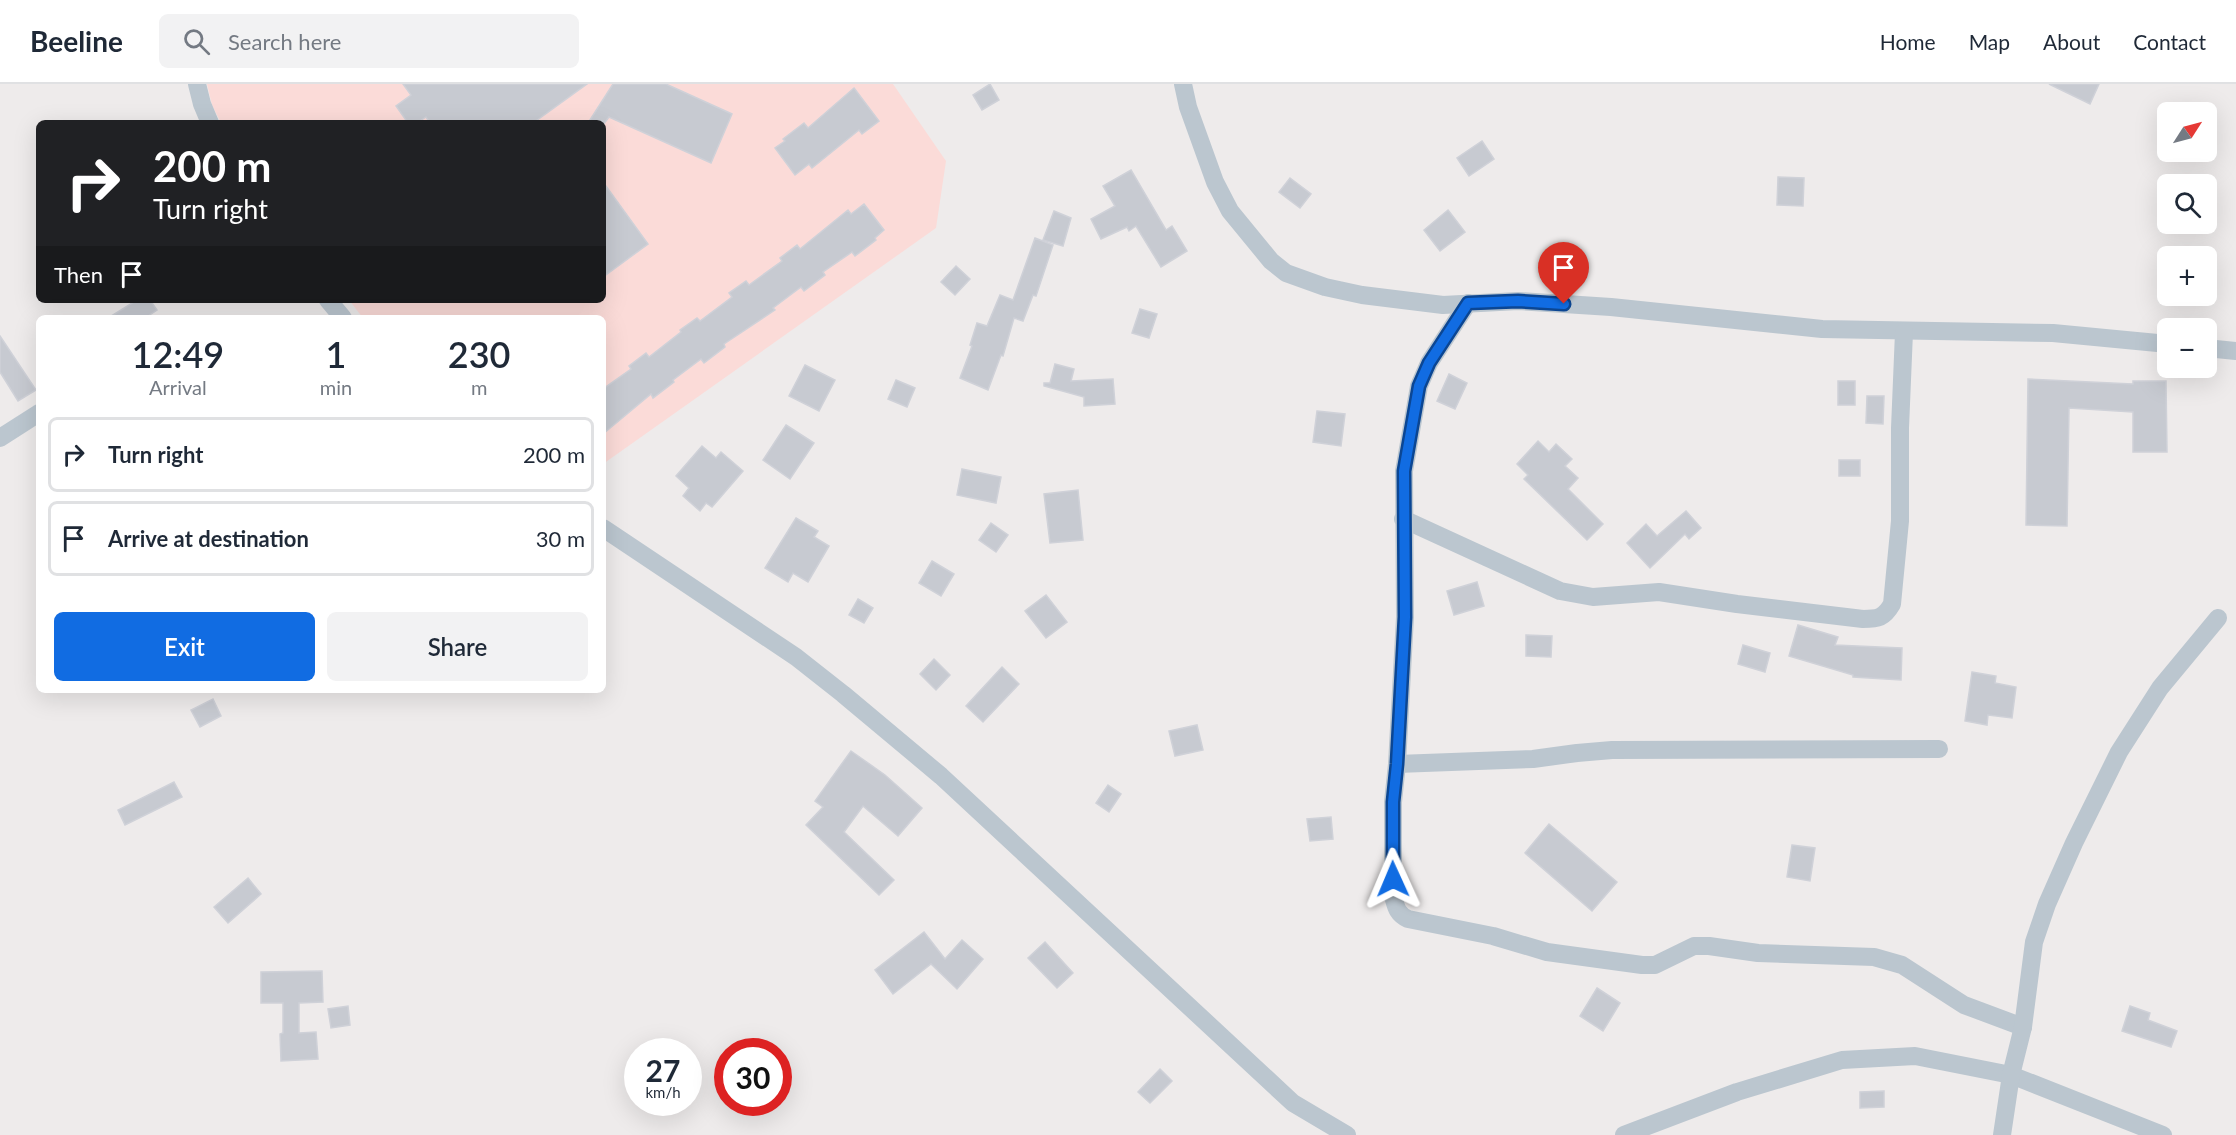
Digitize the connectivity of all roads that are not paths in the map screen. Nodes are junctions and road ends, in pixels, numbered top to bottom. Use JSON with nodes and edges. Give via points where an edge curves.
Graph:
{"nodes":[{"id":1,"x":197,"y":84,"type":"edge"},
{"id":2,"x":1183,"y":84,"type":"edge"},
{"id":3,"x":209,"y":120,"type":"edge"},
{"id":4,"x":330,"y":303,"type":"edge"},
{"id":5,"x":1468,"y":303,"type":"junction"},
{"id":6,"x":1443,"y":305,"type":"junction"},
{"id":7,"x":340,"y":315,"type":"edge"},
{"id":8,"x":1453,"y":325,"type":"junction"},
{"id":9,"x":1904,"y":332,"type":"junction"},
{"id":10,"x":2157,"y":343,"type":"edge"},
{"id":11,"x":2217,"y":349,"type":"edge"},
{"id":12,"x":2236,"y":351,"type":"edge"},
{"id":13,"x":36,"y":415,"type":"edge"},
{"id":14,"x":0,"y":438,"type":"edge"},
{"id":15,"x":1404,"y":519,"type":"junction"},
{"id":16,"x":606,"y":530,"type":"edge"},
{"id":17,"x":2218,"y":618,"type":"dead end"},
{"id":18,"x":1939,"y":749,"type":"dead end"},
{"id":19,"x":1397,"y":764,"type":"junction"},
{"id":20,"x":2023,"y":1027,"type":"junction"},
{"id":21,"x":2012,"y":1075,"type":"junction"},
{"id":22,"x":1347,"y":1135,"type":"edge"},
{"id":23,"x":1624,"y":1135,"type":"edge"},
{"id":24,"x":2002,"y":1135,"type":"edge"},
{"id":25,"x":2163,"y":1135,"type":"edge"}],
"edges":[{"from":1,"to":3,"type":"street"},
{"from":2,"to":6,"type":"street","via":[[1220,194],[1234,218],[1286,273],[1325,287]]},
{"from":4,"to":7,"type":"street"},
{"from":5,"to":6,"type":"street"},
{"from":5,"to":8,"type":"street"},
{"from":5,"to":9,"type":"street","via":[[1518,301],[1822,329]]},
{"from":6,"to":8,"type":"street"},
{"from":8,"to":15,"type":"street","via":[[1419,386],[1404,471]]},
{"from":9,"to":10,"type":"street","via":[[2053,333]]},
{"from":9,"to":15,"type":"street","via":[[1899,533],[1892,604],[1886,615],[1878,619],[1659,592],[1577,595],[1560,591]]},
{"from":11,"to":12,"type":"street"},
{"from":13,"to":14,"type":"street"},
{"from":15,"to":19,"type":"street","via":[[1405,617]]},
{"from":16,"to":22,"type":"street","via":[[796,657],[843,694],[940,776],[1293,1103]]},
{"from":17,"to":20,"type":"street","via":[[2160,688],[2119,752],[2074,843],[2034,942]]},
{"from":18,"to":19,"type":"street","via":[[1612,750],[1533,759]]},
{"from":19,"to":20,"type":"street","via":[[1393,896],[1397,910],[1408,919],[1493,936],[1547,952],[1642,965],[1655,965],[1694,946],[1758,953],[1874,957],[1902,965],[1964,1005]]},
{"from":20,"to":21,"type":"street"},
{"from":21,"to":23,"type":"street","via":[[1915,1056],[1842,1060],[1737,1092]]},
{"from":21,"to":24,"type":"street"},
{"from":21,"to":25,"type":"street"}]}
